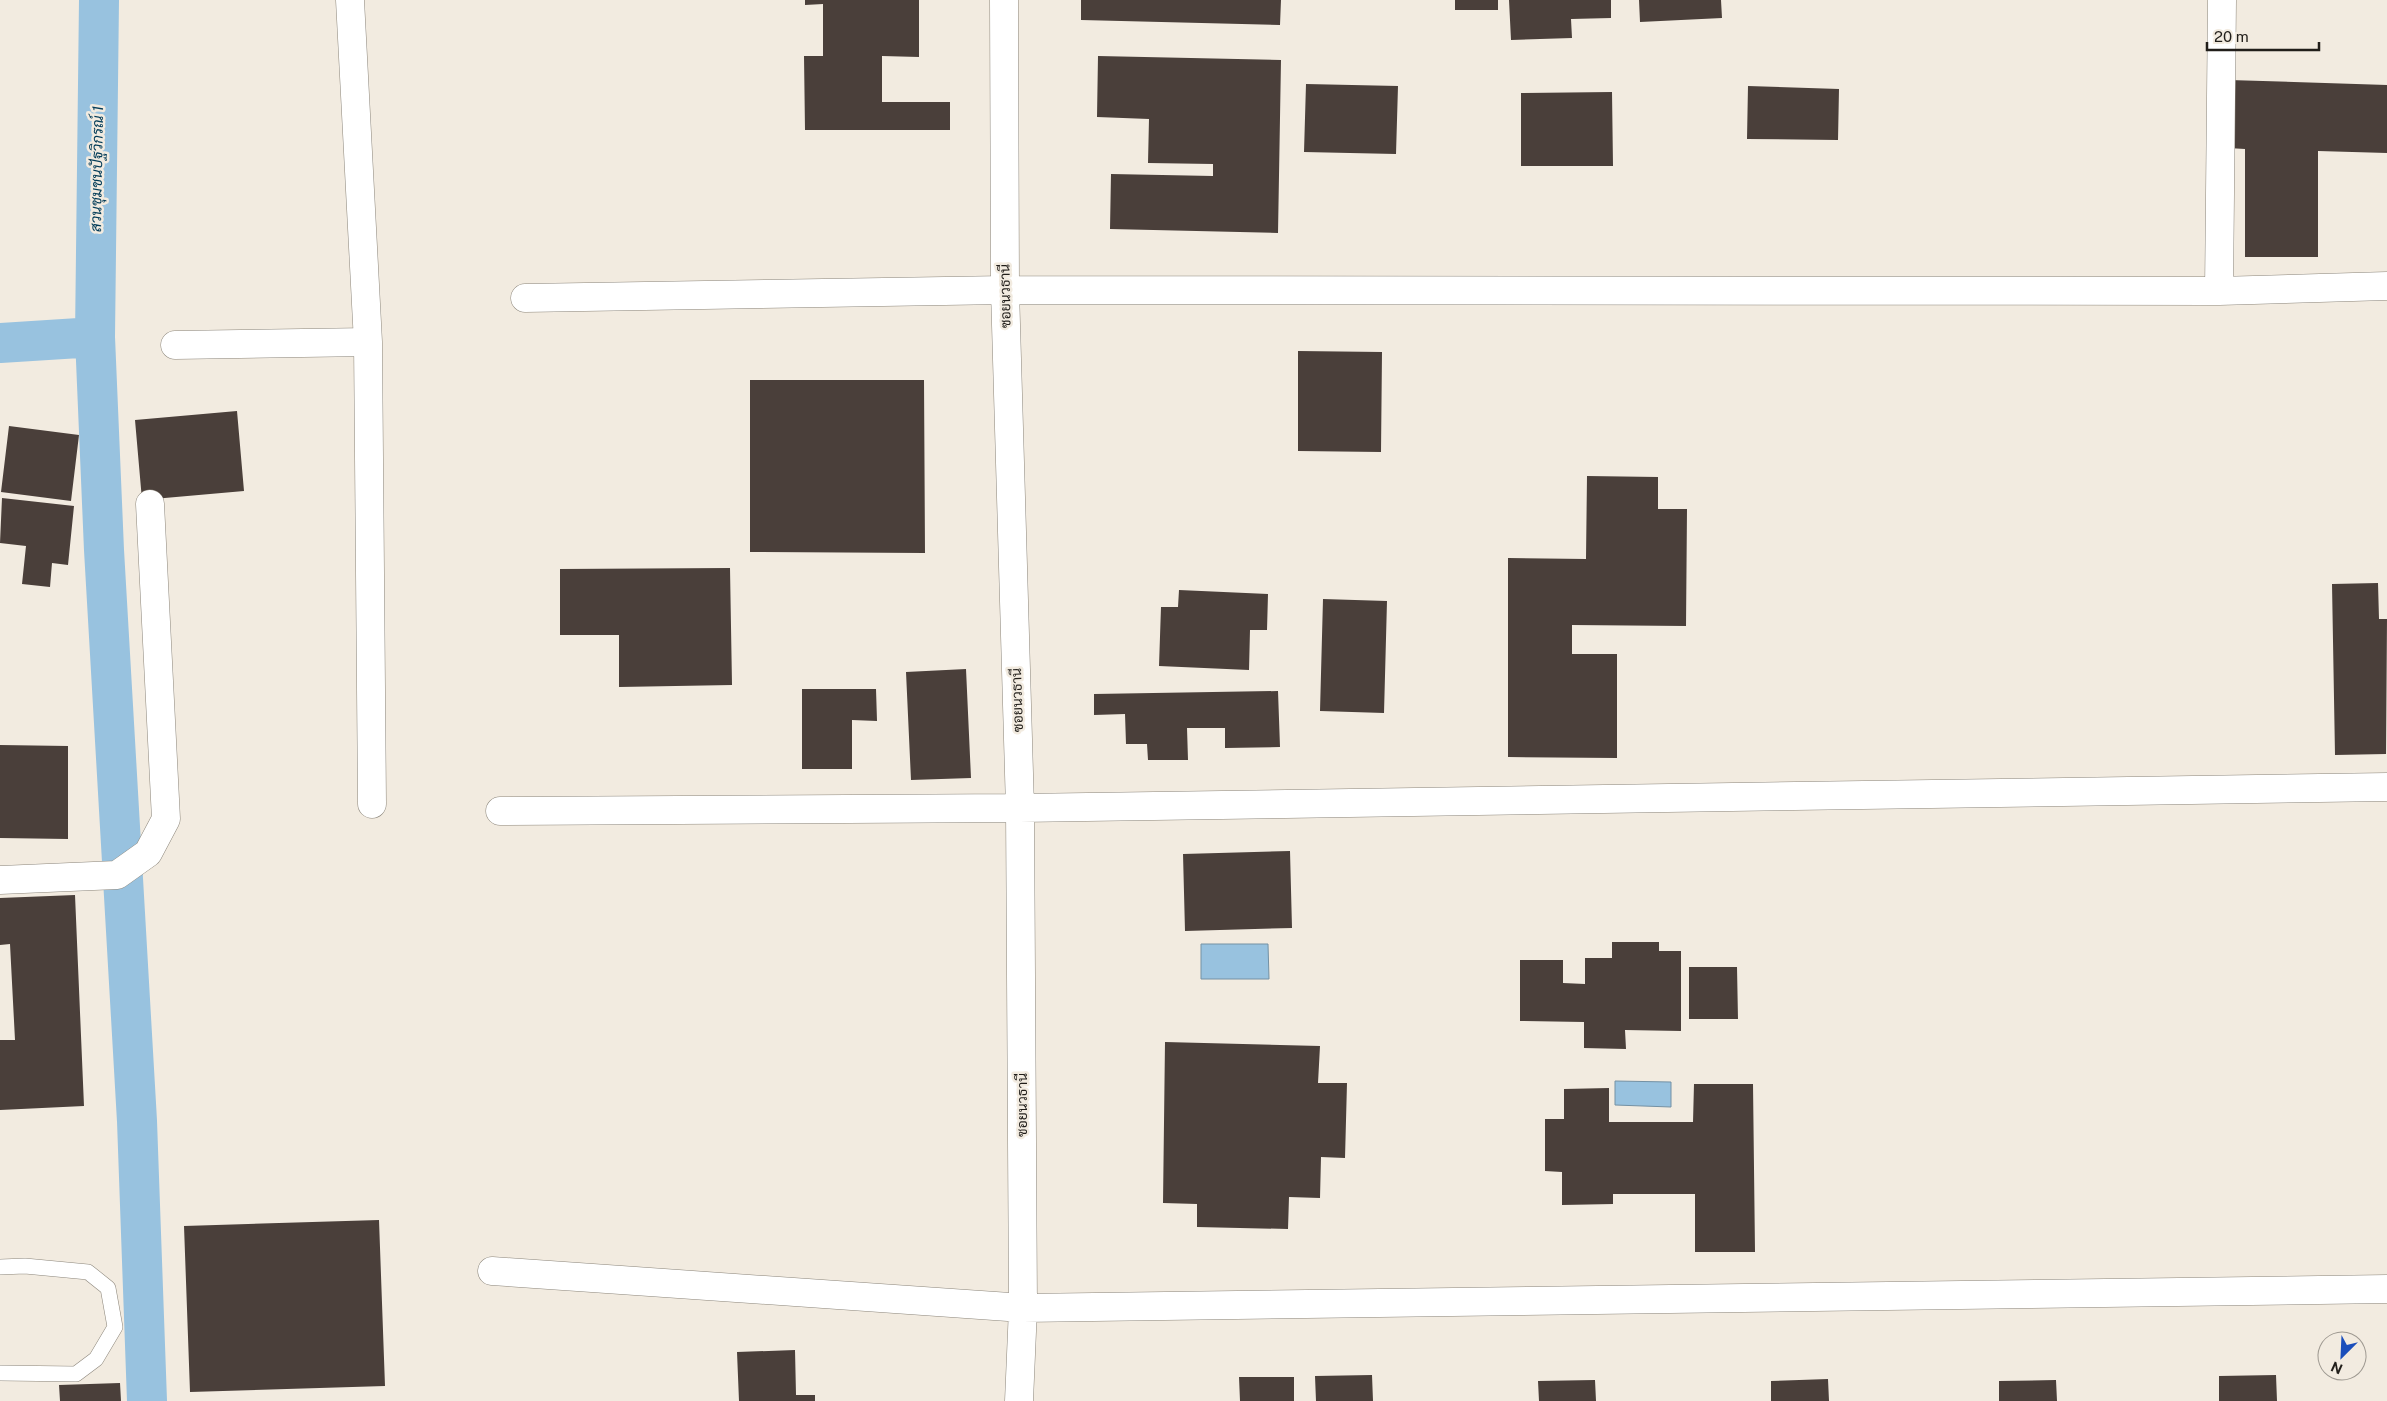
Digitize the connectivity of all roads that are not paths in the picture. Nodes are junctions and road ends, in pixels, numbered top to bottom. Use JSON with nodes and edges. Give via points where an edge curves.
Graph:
{"nodes":[{"id":1,"x":350,"y":0,"type":"edge"},
{"id":2,"x":1004,"y":0,"type":"edge"},
{"id":3,"x":2222,"y":0,"type":"edge"},
{"id":4,"x":2387,"y":286,"type":"edge"},
{"id":5,"x":1005,"y":290,"type":"junction"},
{"id":6,"x":2219,"y":290,"type":"junction"},
{"id":7,"x":524,"y":298,"type":"dead end"},
{"id":8,"x":368,"y":342,"type":"junction"},
{"id":9,"x":175,"y":345,"type":"dead end"},
{"id":10,"x":150,"y":504,"type":"dead end"},
{"id":11,"x":2387,"y":787,"type":"edge"},
{"id":12,"x":372,"y":804,"type":"dead end"},
{"id":13,"x":1020,"y":808,"type":"junction"},
{"id":14,"x":500,"y":811,"type":"dead end"},
{"id":15,"x":0,"y":880,"type":"edge"},
{"id":16,"x":0,"y":1267,"type":"edge"},
{"id":17,"x":492,"y":1272,"type":"dead end"},
{"id":18,"x":2387,"y":1289,"type":"edge"},
{"id":19,"x":1023,"y":1308,"type":"junction"},
{"id":20,"x":0,"y":1373,"type":"edge"},
{"id":21,"x":1019,"y":1401,"type":"edge"}],
"edges":[{"from":1,"to":8,"type":"street"},
{"from":2,"to":5,"type":"street","name":"ซอยนวธานี"},
{"from":3,"to":6,"type":"street"},
{"from":4,"to":6,"type":"street"},
{"from":5,"to":6,"type":"street"},
{"from":5,"to":7,"type":"street"},
{"from":5,"to":13,"type":"street","name":"ซอยนวธานี"},
{"from":8,"to":9,"type":"street"},
{"from":8,"to":12,"type":"street"},
{"from":10,"to":15,"type":"street","via":[[166,819],[148,853],[125,869]]},
{"from":11,"to":13,"type":"street"},
{"from":13,"to":14,"type":"street"},
{"from":13,"to":19,"type":"street","name":"ซอยนวธานี"},
{"from":16,"to":20,"type":"lane","via":[[88,1272],[108,1288],[114,1327],[96,1359],[76,1374]]},
{"from":17,"to":19,"type":"street"},
{"from":18,"to":19,"type":"street"},
{"from":19,"to":21,"type":"street","name":"ซอยนวธานี"}]}
